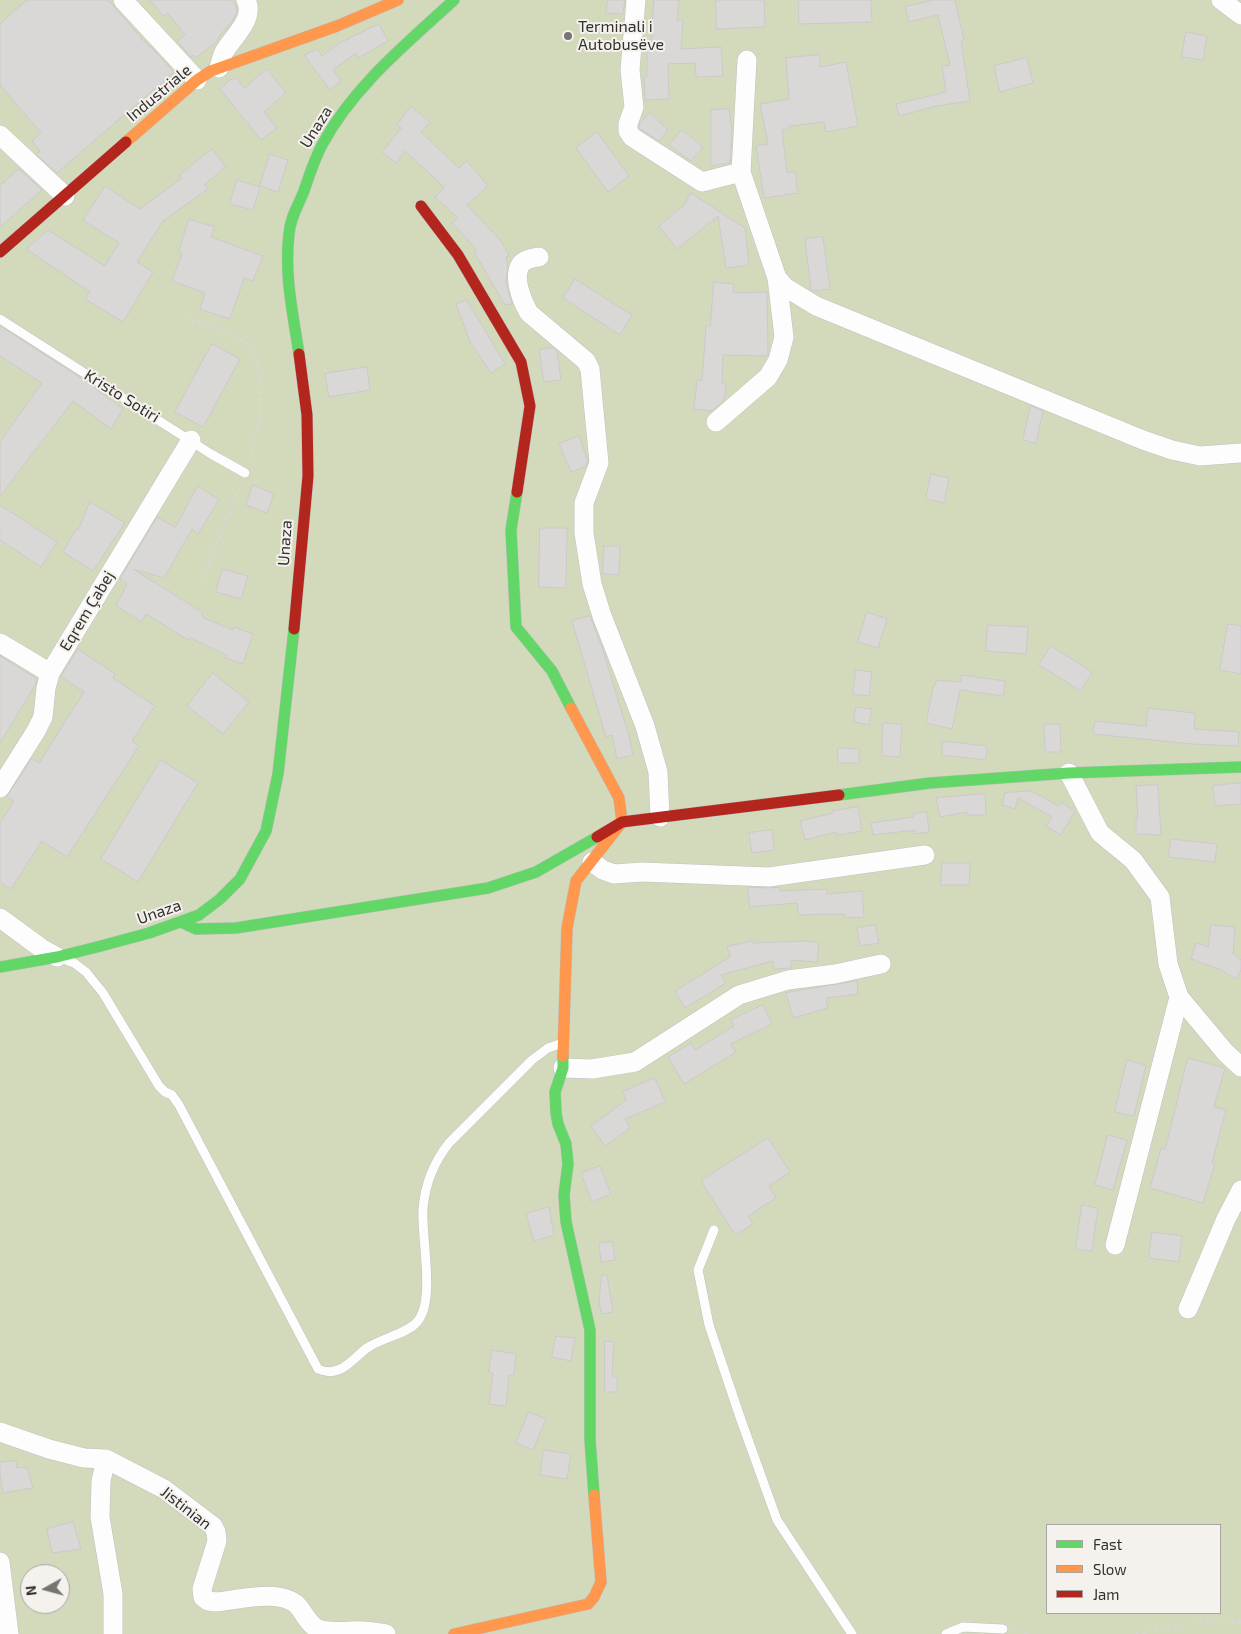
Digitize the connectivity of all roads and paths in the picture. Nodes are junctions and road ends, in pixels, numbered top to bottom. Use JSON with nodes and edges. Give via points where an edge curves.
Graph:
{"nodes":[{"id":1,"x":123,"y":0,"type":"edge"},
{"id":2,"x":246,"y":0,"type":"edge"},
{"id":3,"x":398,"y":0,"type":"edge"},
{"id":4,"x":454,"y":0,"type":"edge"},
{"id":5,"x":636,"y":0,"type":"edge"},
{"id":6,"x":1221,"y":0,"type":"edge"},
{"id":7,"x":1241,"y":16,"type":"edge"},
{"id":8,"x":747,"y":60,"type":"dead end"},
{"id":9,"x":219,"y":68,"type":"junction"},
{"id":10,"x":198,"y":80,"type":"junction"},
{"id":11,"x":0,"y":135,"type":"edge"},
{"id":12,"x":741,"y":172,"type":"junction"},
{"id":13,"x":65,"y":196,"type":"junction"},
{"id":14,"x":421,"y":206,"type":"dead end"},
{"id":15,"x":0,"y":252,"type":"edge"},
{"id":16,"x":539,"y":257,"type":"dead end"},
{"id":17,"x":777,"y":278,"type":"junction"},
{"id":18,"x":186,"y":318,"type":"dead end"},
{"id":19,"x":0,"y":319,"type":"edge"},
{"id":20,"x":716,"y":422,"type":"dead end"},
{"id":21,"x":190,"y":440,"type":"junction"},
{"id":22,"x":1241,"y":453,"type":"edge"},
{"id":23,"x":245,"y":473,"type":"junction"},
{"id":24,"x":200,"y":587,"type":"dead end"},
{"id":25,"x":0,"y":643,"type":"edge"},
{"id":26,"x":50,"y":673,"type":"junction"},
{"id":27,"x":1241,"y":767,"type":"edge"},
{"id":28,"x":1069,"y":773,"type":"junction"},
{"id":29,"x":0,"y":788,"type":"edge"},
{"id":30,"x":660,"y":817,"type":"junction"},
{"id":31,"x":622,"y":822,"type":"junction"},
{"id":32,"x":925,"y":855,"type":"dead end"},
{"id":33,"x":592,"y":862,"type":"junction"},
{"id":34,"x":0,"y":918,"type":"edge"},
{"id":35,"x":181,"y":922,"type":"junction"},
{"id":36,"x":57,"y":957,"type":"junction"},
{"id":37,"x":881,"y":964,"type":"dead end"},
{"id":38,"x":0,"y":967,"type":"edge"},
{"id":39,"x":1179,"y":998,"type":"junction"},
{"id":40,"x":565,"y":1042,"type":"junction"},
{"id":41,"x":1241,"y":1067,"type":"edge"},
{"id":42,"x":563,"y":1068,"type":"junction"},
{"id":43,"x":1241,"y":1190,"type":"edge"},
{"id":44,"x":1234,"y":1223,"type":"edge"},
{"id":45,"x":714,"y":1230,"type":"dead end"},
{"id":46,"x":1116,"y":1245,"type":"dead end"},
{"id":47,"x":1188,"y":1310,"type":"dead end"},
{"id":48,"x":0,"y":1432,"type":"edge"},
{"id":49,"x":106,"y":1459,"type":"junction"},
{"id":50,"x":0,"y":1562,"type":"edge"},
{"id":51,"x":1241,"y":1622,"type":"edge"},
{"id":52,"x":1003,"y":1628,"type":"joint"},
{"id":53,"x":343,"y":1633,"type":"edge"},
{"id":54,"x":9,"y":1634,"type":"edge"},
{"id":55,"x":113,"y":1634,"type":"edge"},
{"id":56,"x":386,"y":1634,"type":"edge"},
{"id":57,"x":454,"y":1634,"type":"edge"},
{"id":58,"x":852,"y":1634,"type":"edge"},
{"id":59,"x":946,"y":1634,"type":"edge"},
{"id":60,"x":1032,"y":1634,"type":"edge"},
{"id":61,"x":1136,"y":1634,"type":"edge"}],
"edges":[{"from":1,"to":10,"type":"street"},
{"from":2,"to":9,"type":"street","via":[[249,6],[247,17],[224,51]]},
{"from":3,"to":9,"type":"street","name":"Industriale","via":[[337,26]]},
{"from":4,"to":35,"type":"street","name":"Unaza","via":[[389,61],[338,119],[311,168],[292,219],[288,267],[307,415],[308,476],[278,774],[266,831],[240,879],[220,899]]},
{"from":5,"to":12,"type":"street","via":[[630,70],[634,108],[628,131],[632,137],[702,182]]},
{"from":6,"to":7,"type":"street"},
{"from":8,"to":12,"type":"street"},
{"from":9,"to":10,"type":"street","name":"Industriale"},
{"from":10,"to":13,"type":"street","name":"Industriale"},
{"from":11,"to":13,"type":"street"},
{"from":12,"to":17,"type":"street"},
{"from":13,"to":15,"type":"street","name":"Industriale"},
{"from":14,"to":31,"type":"street","via":[[458,255],[521,362],[530,406],[511,530],[516,626],[552,671],[619,798]]},
{"from":16,"to":30,"type":"street","via":[[521,264],[519,289],[529,313],[586,361],[590,369],[599,463],[584,503],[584,533],[592,584],[602,616],[646,726],[658,772]]},
{"from":17,"to":20,"type":"street","via":[[784,337],[778,360],[768,377]]},
{"from":17,"to":22,"type":"street","via":[[816,306],[1143,440],[1200,456]]},
{"from":18,"to":23,"type":"path","via":[[247,344],[256,359],[263,393],[254,447]]},
{"from":19,"to":21,"type":"lane","name":"Kristo Sotiri"},
{"from":21,"to":23,"type":"lane","name":"Kristo Sotiri"},
{"from":21,"to":26,"type":"street","name":"Eqrem Çabej"},
{"from":23,"to":24,"type":"path"},
{"from":25,"to":26,"type":"street"},
{"from":26,"to":29,"type":"street","name":"Eqrem Çabej","via":[[42,717],[36,731]]},
{"from":27,"to":28,"type":"street"},
{"from":28,"to":30,"type":"street","via":[[930,783]]},
{"from":28,"to":39,"type":"street","via":[[1100,833],[1132,860],[1160,897],[1168,964]]},
{"from":30,"to":31,"type":"street"},
{"from":31,"to":33,"type":"street"},
{"from":31,"to":35,"type":"street","via":[[536,872],[488,888],[236,928],[196,929]]},
{"from":32,"to":33,"type":"street","via":[[769,877],[642,872],[614,874]]},
{"from":33,"to":40,"type":"street","via":[[576,881],[567,928]]},
{"from":34,"to":36,"type":"street"},
{"from":35,"to":36,"type":"street","name":"Unaza"},
{"from":36,"to":38,"type":"street","name":"Unaza"},
{"from":36,"to":40,"type":"lane","via":[[86,972],[103,993],[159,1086],[179,1105],[318,1369],[324,1372],[342,1369],[367,1348],[409,1328],[420,1319],[427,1292],[423,1208],[438,1157],[449,1142],[532,1060],[548,1048]]},
{"from":37,"to":42,"type":"street","via":[[788,980],[739,995],[635,1062],[592,1069]]},
{"from":39,"to":41,"type":"street"},
{"from":39,"to":46,"type":"street"},
{"from":40,"to":42,"type":"street"},
{"from":42,"to":57,"type":"street","via":[[555,1092],[556,1113],[566,1144],[568,1164],[564,1195],[566,1222],[590,1330],[590,1440],[600,1582],[588,1604]]},
{"from":43,"to":44,"type":"street"},
{"from":44,"to":47,"type":"street"},
{"from":45,"to":58,"type":"lane","via":[[698,1270],[709,1325],[741,1420],[777,1520]]},
{"from":48,"to":49,"type":"street","name":"Jistinian","via":[[84,1458]]},
{"from":49,"to":53,"type":"street","name":"Jistinian","via":[[164,1489],[213,1526],[217,1541],[202,1597],[216,1602],[280,1597],[297,1604],[318,1629]]},
{"from":49,"to":55,"type":"street","via":[[101,1481],[100,1517],[114,1594]]},
{"from":50,"to":54,"type":"street"},
{"from":51,"to":61,"type":"path","via":[[1199,1621]]},
{"from":52,"to":59,"type":"lane","via":[[963,1628]]},
{"from":52,"to":60,"type":"path"},
{"from":53,"to":56,"type":"street"}]}
